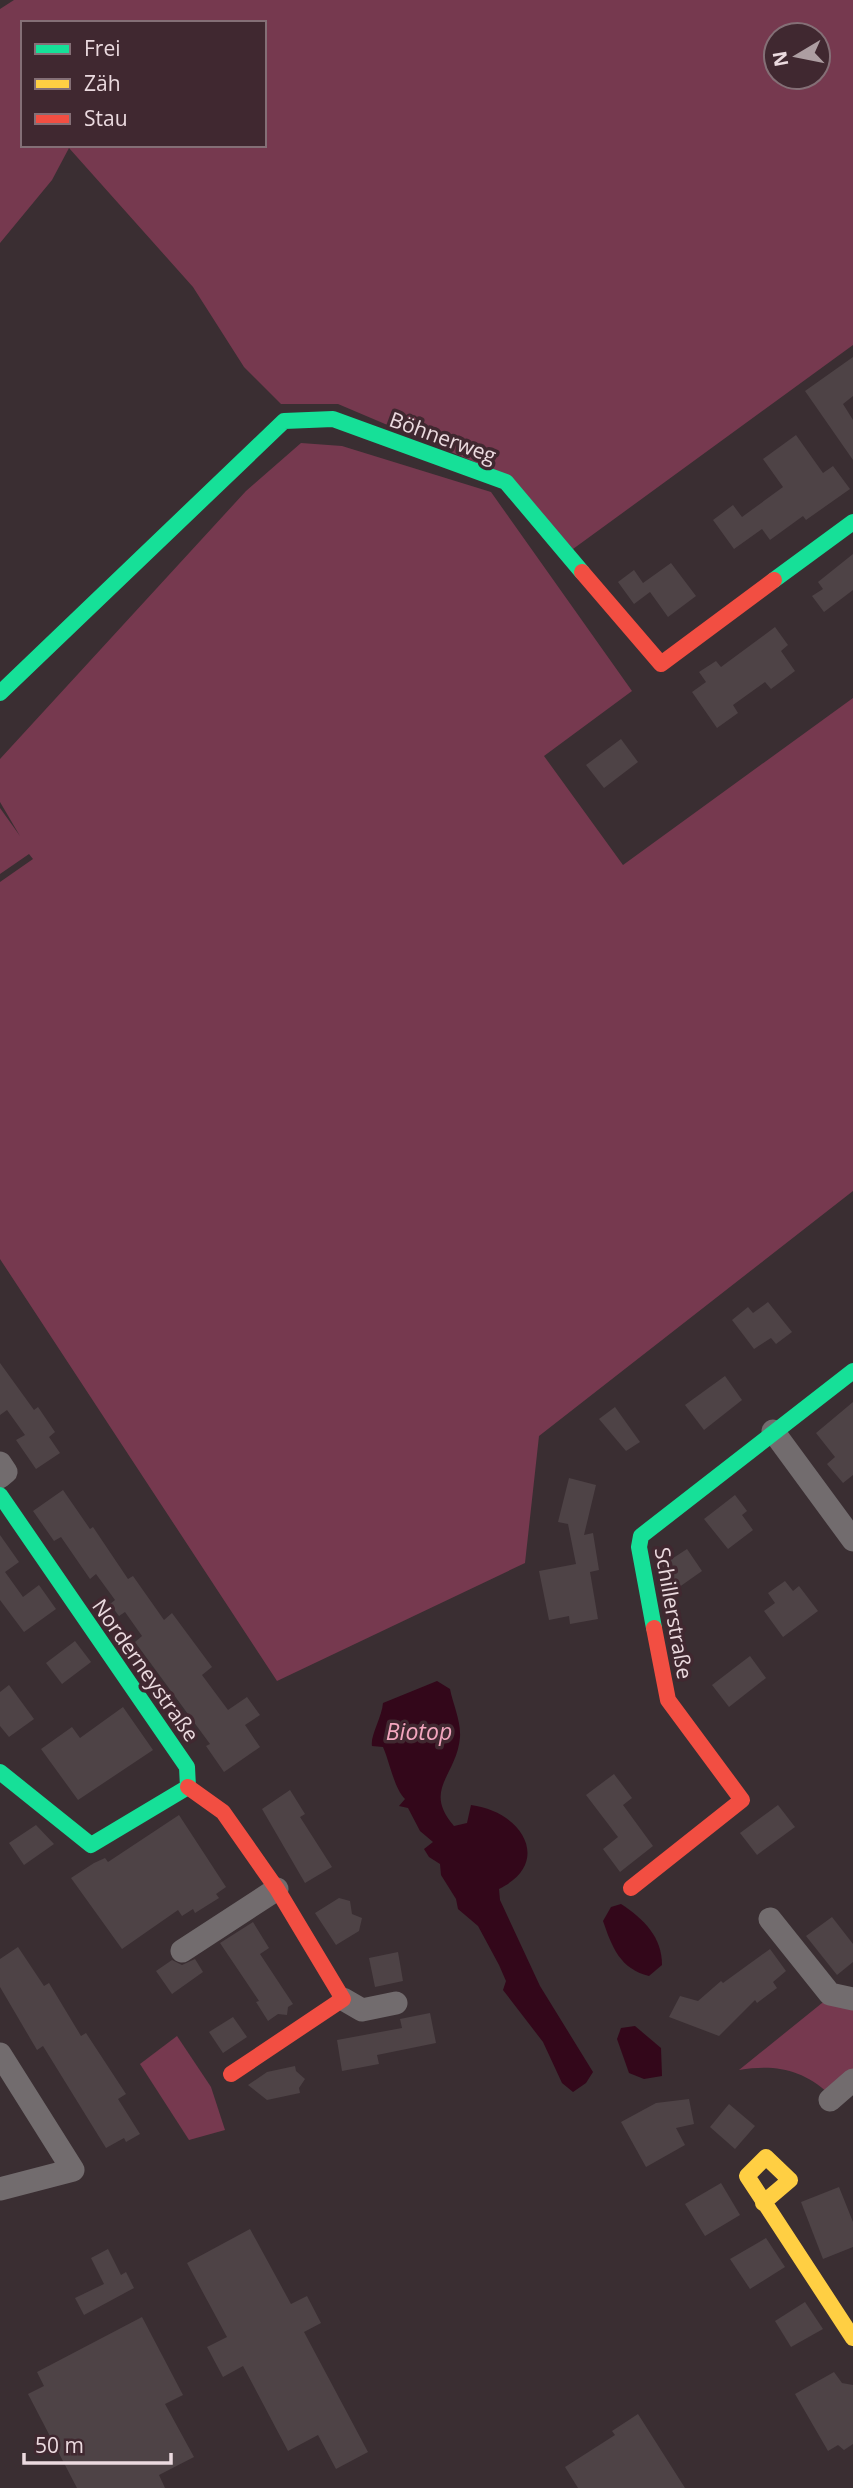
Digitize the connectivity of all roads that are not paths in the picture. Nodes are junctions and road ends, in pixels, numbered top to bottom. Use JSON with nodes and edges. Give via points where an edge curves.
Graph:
{"nodes":[{"id":1,"x":853,"y":522,"type":"edge"},
{"id":2,"x":0,"y":693,"type":"edge"},
{"id":3,"x":853,"y":1371,"type":"edge"},
{"id":4,"x":773,"y":1431,"type":"junction"},
{"id":5,"x":0,"y":1463,"type":"edge"},
{"id":6,"x":0,"y":1477,"type":"edge"},
{"id":7,"x":0,"y":1495,"type":"edge"},
{"id":8,"x":853,"y":1539,"type":"edge"},
{"id":9,"x":0,"y":1772,"type":"edge"},
{"id":10,"x":188,"y":1787,"type":"junction"},
{"id":11,"x":631,"y":1888,"type":"dead end"},
{"id":12,"x":277,"y":1889,"type":"junction"},
{"id":13,"x":770,"y":1919,"type":"dead end"},
{"id":14,"x":182,"y":1951,"type":"dead end"},
{"id":15,"x":343,"y":1999,"type":"junction"},
{"id":16,"x":853,"y":1999,"type":"edge"},
{"id":17,"x":396,"y":2003,"type":"dead end"},
{"id":18,"x":0,"y":2054,"type":"edge"},
{"id":19,"x":231,"y":2074,"type":"dead end"},
{"id":20,"x":853,"y":2080,"type":"edge"},
{"id":21,"x":830,"y":2100,"type":"dead end"},
{"id":22,"x":0,"y":2189,"type":"edge"},
{"id":23,"x":763,"y":2203,"type":"dead end"},
{"id":24,"x":853,"y":2338,"type":"edge"}],
"edges":[{"from":1,"to":2,"type":"street","name":"Böhnerweg","via":[[662,664],[506,482],[333,419],[284,421]]},
{"from":3,"to":4,"type":"street","name":"Schillerstraße"},
{"from":4,"to":8,"type":"street"},
{"from":4,"to":11,"type":"street","name":"Schillerstraße","via":[[641,1536],[639,1547],[668,1700],[742,1800]]},
{"from":5,"to":6,"type":"street","via":[[6,1472]]},
{"from":7,"to":10,"type":"street","name":"Norderneystraße","via":[[187,1767]]},
{"from":9,"to":10,"type":"street","via":[[91,1845]]},
{"from":10,"to":12,"type":"street","via":[[223,1812]]},
{"from":12,"to":14,"type":"street"},
{"from":12,"to":15,"type":"street"},
{"from":13,"to":16,"type":"street","via":[[830,1994]]},
{"from":15,"to":17,"type":"street","via":[[362,2010]]},
{"from":15,"to":19,"type":"street"},
{"from":18,"to":22,"type":"street","via":[[73,2170]]},
{"from":20,"to":21,"type":"street"},
{"from":23,"to":24,"type":"street"}]}
